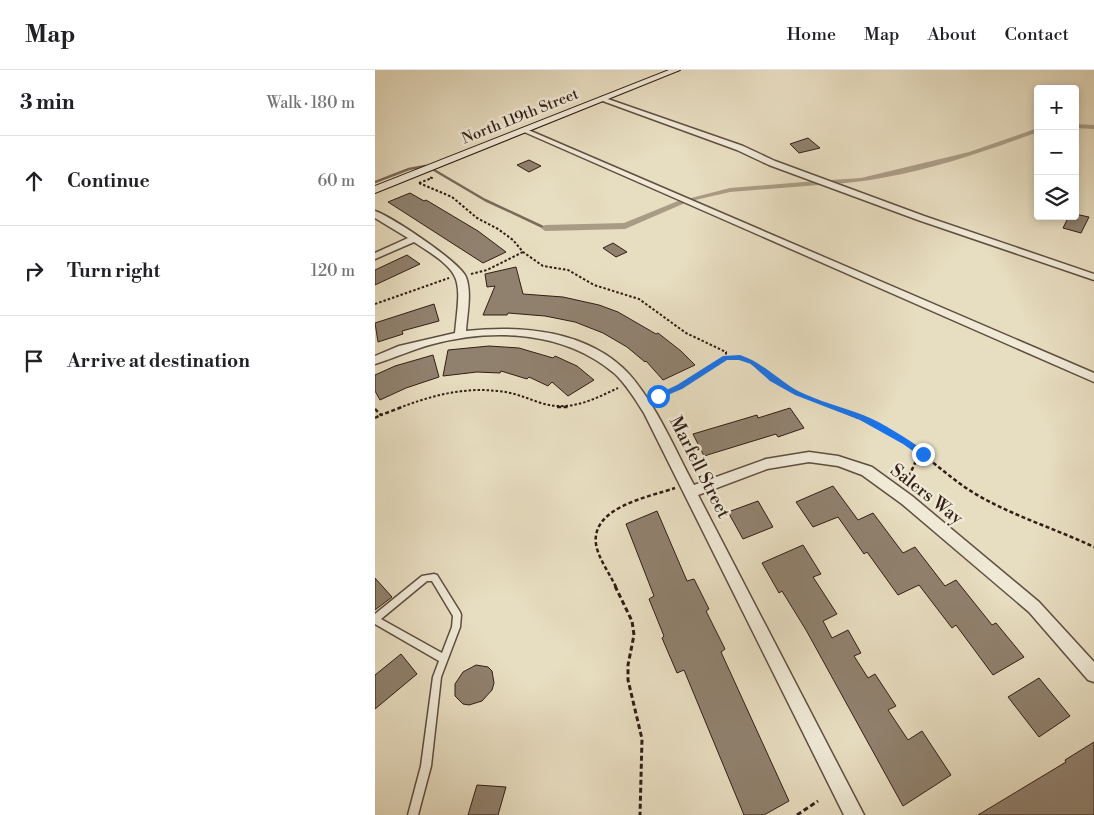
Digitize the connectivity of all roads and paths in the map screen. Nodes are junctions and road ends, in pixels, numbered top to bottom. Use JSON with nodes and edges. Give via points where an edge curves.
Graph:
{"nodes":[{"id":1,"x":676,"y":70,"type":"edge"},
{"id":2,"x":602,"y":99,"type":"junction"},
{"id":3,"x":524,"y":130,"type":"junction"},
{"id":4,"x":419,"y":183,"type":"dead end"},
{"id":5,"x":375,"y":190,"type":"edge"},
{"id":6,"x":375,"y":214,"type":"edge"},
{"id":7,"x":413,"y":239,"type":"junction"},
{"id":8,"x":523,"y":252,"type":"junction"},
{"id":9,"x":375,"y":256,"type":"edge"},
{"id":10,"x":473,"y":274,"type":"dead end"},
{"id":11,"x":1094,"y":277,"type":"edge"},
{"id":12,"x":448,"y":278,"type":"dead end"},
{"id":13,"x":375,"y":304,"type":"edge"},
{"id":14,"x":460,"y":335,"type":"junction"},
{"id":15,"x":726,"y":357,"type":"junction"},
{"id":16,"x":375,"y":360,"type":"edge"},
{"id":17,"x":1094,"y":378,"type":"edge"},
{"id":18,"x":618,"y":388,"type":"dead end"},
{"id":19,"x":658,"y":396,"type":"dead end"},
{"id":20,"x":375,"y":409,"type":"edge"},
{"id":21,"x":381,"y":415,"type":"junction"},
{"id":22,"x":375,"y":418,"type":"edge"},
{"id":23,"x":920,"y":452,"type":"junction"},
{"id":24,"x":904,"y":481,"type":"dead end"},
{"id":25,"x":684,"y":490,"type":"junction"},
{"id":26,"x":1094,"y":547,"type":"edge"},
{"id":27,"x":375,"y":620,"type":"edge"},
{"id":28,"x":444,"y":660,"type":"junction"},
{"id":29,"x":1094,"y":674,"type":"edge"},
{"id":30,"x":818,"y":801,"type":"dead end"},
{"id":31,"x":413,"y":815,"type":"edge"},
{"id":32,"x":640,"y":815,"type":"edge"},
{"id":33,"x":797,"y":815,"type":"edge"},
{"id":34,"x":854,"y":815,"type":"edge"}],
"edges":[{"from":1,"to":2,"type":"street","name":"North 119th Street"},
{"from":2,"to":3,"type":"street","name":"North 119th Street"},
{"from":2,"to":11,"type":"street","via":[[741,148],[772,163],[921,218]]},
{"from":3,"to":5,"type":"street","name":"North 119th Street"},
{"from":3,"to":17,"type":"street"},
{"from":4,"to":8,"type":"path","via":[[452,197],[477,218],[499,228]]},
{"from":6,"to":7,"type":"street"},
{"from":7,"to":9,"type":"street"},
{"from":7,"to":14,"type":"street","via":[[461,274]]},
{"from":8,"to":10,"type":"path"},
{"from":8,"to":15,"type":"path","via":[[543,266],[569,270],[594,285],[639,299],[686,333],[721,348]]},
{"from":12,"to":13,"type":"path"},
{"from":14,"to":16,"type":"street","name":"Marfell Street","via":[[419,344]]},
{"from":14,"to":25,"type":"street","name":"Marfell Street","via":[[514,332],[540,335],[583,348],[602,358],[634,388],[649,411]]},
{"from":15,"to":19,"type":"path","via":[[679,387]]},
{"from":15,"to":23,"type":"path","via":[[746,359],[797,394],[862,418]]},
{"from":18,"to":21,"type":"path","via":[[587,402],[560,407],[512,393],[451,392]]},
{"from":20,"to":21,"type":"path"},
{"from":21,"to":22,"type":"path"},
{"from":23,"to":24,"type":"path","via":[[914,461],[913,472]]},
{"from":23,"to":26,"type":"path","via":[[948,476],[996,505]]},
{"from":25,"to":29,"type":"street","name":"Salers Way","via":[[766,464],[809,457],[838,461],[867,471],[907,500],[1034,607]]},
{"from":25,"to":32,"type":"path","via":[[610,513],[595,534],[596,546],[633,621],[627,680],[642,739]]},
{"from":25,"to":34,"type":"street","name":"Marfell Street"},
{"from":27,"to":28,"type":"lane"},
{"from":27,"to":28,"type":"lane","via":[[425,578],[434,576],[457,615]]},
{"from":28,"to":31,"type":"lane","via":[[437,677],[426,766]]},
{"from":30,"to":33,"type":"path"}]}
